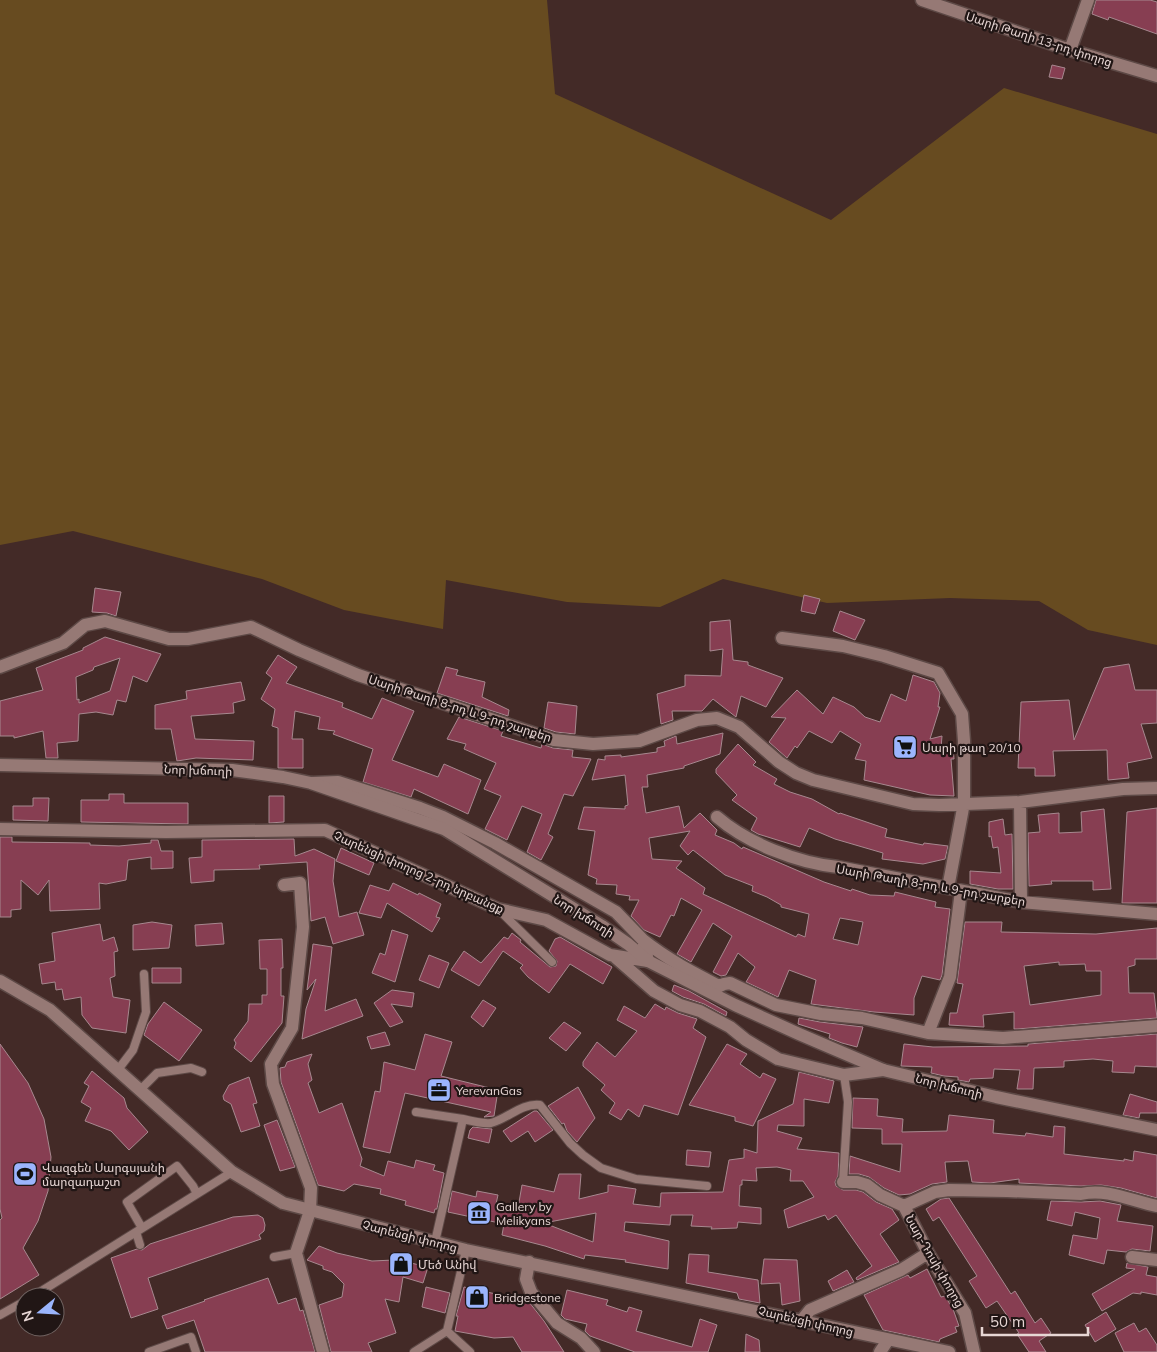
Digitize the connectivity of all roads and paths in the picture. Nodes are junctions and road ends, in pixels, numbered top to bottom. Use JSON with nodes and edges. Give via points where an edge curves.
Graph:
{"nodes":[{"id":1,"x":922,"y":0,"type":"edge"},
{"id":2,"x":1088,"y":0,"type":"edge"},
{"id":3,"x":1070,"y":50,"type":"junction"},
{"id":4,"x":1157,"y":76,"type":"edge"},
{"id":5,"x":782,"y":638,"type":"dead end"},
{"id":6,"x":0,"y":667,"type":"edge"},
{"id":7,"x":0,"y":765,"type":"edge"},
{"id":8,"x":311,"y":783,"type":"junction"},
{"id":9,"x":1157,"y":788,"type":"edge"},
{"id":10,"x":1020,"y":802,"type":"junction"},
{"id":11,"x":964,"y":803,"type":"junction"},
{"id":12,"x":717,"y":817,"type":"dead end"},
{"id":13,"x":0,"y":829,"type":"edge"},
{"id":14,"x":284,"y":885,"type":"dead end"},
{"id":15,"x":948,"y":888,"type":"junction"},
{"id":16,"x":961,"y":891,"type":"junction"},
{"id":17,"x":1021,"y":902,"type":"junction"},
{"id":18,"x":498,"y":908,"type":"junction"},
{"id":19,"x":1157,"y":914,"type":"edge"},
{"id":20,"x":643,"y":940,"type":"junction"},
{"id":21,"x":615,"y":957,"type":"junction"},
{"id":22,"x":648,"y":961,"type":"junction"},
{"id":23,"x":552,"y":962,"type":"dead end"},
{"id":24,"x":144,"y":974,"type":"dead end"},
{"id":25,"x":0,"y":981,"type":"edge"},
{"id":26,"x":714,"y":989,"type":"junction"},
{"id":27,"x":1157,"y":1026,"type":"edge"},
{"id":28,"x":928,"y":1033,"type":"junction"},
{"id":29,"x":883,"y":1070,"type":"junction"},
{"id":30,"x":117,"y":1071,"type":"junction"},
{"id":31,"x":202,"y":1072,"type":"dead end"},
{"id":32,"x":844,"y":1075,"type":"junction"},
{"id":33,"x":139,"y":1091,"type":"junction"},
{"id":34,"x":416,"y":1112,"type":"dead end"},
{"id":35,"x":463,"y":1119,"type":"junction"},
{"id":36,"x":1157,"y":1130,"type":"edge"},
{"id":37,"x":232,"y":1172,"type":"junction"},
{"id":38,"x":843,"y":1182,"type":"joint"},
{"id":39,"x":707,"y":1186,"type":"dead end"},
{"id":40,"x":197,"y":1194,"type":"junction"},
{"id":41,"x":904,"y":1206,"type":"junction"},
{"id":42,"x":1157,"y":1206,"type":"edge"},
{"id":43,"x":310,"y":1211,"type":"junction"},
{"id":44,"x":139,"y":1230,"type":"junction"},
{"id":45,"x":436,"y":1242,"type":"junction"},
{"id":46,"x":140,"y":1245,"type":"dead end"},
{"id":47,"x":466,"y":1250,"type":"junction"},
{"id":48,"x":296,"y":1253,"type":"junction"},
{"id":49,"x":928,"y":1253,"type":"junction"},
{"id":50,"x":274,"y":1257,"type":"dead end"},
{"id":51,"x":1132,"y":1257,"type":"dead end"},
{"id":52,"x":1157,"y":1260,"type":"edge"},
{"id":53,"x":529,"y":1262,"type":"junction"},
{"id":54,"x":48,"y":1287,"type":"edge"},
{"id":55,"x":15,"y":1307,"type":"edge"},
{"id":56,"x":0,"y":1316,"type":"edge"},
{"id":57,"x":802,"y":1320,"type":"junction"},
{"id":58,"x":447,"y":1331,"type":"junction"},
{"id":59,"x":888,"y":1340,"type":"junction"},
{"id":60,"x":149,"y":1352,"type":"edge"},
{"id":61,"x":196,"y":1352,"type":"edge"},
{"id":62,"x":324,"y":1352,"type":"edge"},
{"id":63,"x":414,"y":1352,"type":"edge"},
{"id":64,"x":470,"y":1352,"type":"edge"},
{"id":65,"x":594,"y":1352,"type":"edge"},
{"id":66,"x":880,"y":1352,"type":"edge"},
{"id":67,"x":949,"y":1352,"type":"edge"},
{"id":68,"x":974,"y":1352,"type":"edge"}],
"edges":[{"from":1,"to":3,"type":"street","name":"Սարի Թաղի 13-րդ փողոց"},
{"from":2,"to":3,"type":"street"},
{"from":3,"to":4,"type":"street","name":"Սարի Թաղի 13-րդ փողոց"},
{"from":5,"to":11,"type":"street","via":[[843,646],[938,673],[962,714]]},
{"from":6,"to":11,"type":"street","name":"Սարի Թաղի 8-րդ և 9-րդ շարքեր","via":[[63,643],[85,626],[105,621],[169,639],[188,639],[251,627],[358,675],[554,740],[593,744],[639,741],[697,720],[717,718],[740,727],[779,762],[813,780],[913,804]]},
{"from":7,"to":8,"type":"street","name":"Նոր խճուղի","via":[[232,770]]},
{"from":8,"to":20,"type":"street","via":[[338,782],[443,817],[616,912]]},
{"from":8,"to":22,"type":"street","name":"Նոր խճուղի","via":[[444,829],[602,926]]},
{"from":9,"to":10,"type":"street","name":"Սարի Թաղի 8-րդ և 9-րդ շարքեր"},
{"from":10,"to":11,"type":"street","name":"Սարի Թաղի 8-րդ և 9-րդ շարքեր"},
{"from":10,"to":17,"type":"street"},
{"from":11,"to":15,"type":"street"},
{"from":12,"to":15,"type":"street","name":"Սարի Թաղի 8-րդ և 9-րդ շարքեր","via":[[731,829],[788,856],[821,866]]},
{"from":13,"to":18,"type":"street","name":"Չարենցի փողոց 2-րդ նրբանցք","via":[[326,830]]},
{"from":14,"to":43,"type":"street","via":[[300,883],[303,927],[292,1028],[271,1064],[273,1084],[311,1188]]},
{"from":15,"to":16,"type":"street","name":"Սարի Թաղի 8-րդ և 9-րդ շարքեր"},
{"from":16,"to":17,"type":"street","name":"Սարի Թաղի 8-րդ և 9-րդ շարքեր"},
{"from":16,"to":28,"type":"street","via":[[950,977]]},
{"from":17,"to":19,"type":"street","name":"Սարի Թաղի 8-րդ և 9-րդ շարքեր"},
{"from":18,"to":21,"type":"street","name":"Չարենցի փողոց 2-րդ նրբանցք","via":[[546,920]]},
{"from":18,"to":23,"type":"lane"},
{"from":20,"to":22,"type":"street"},
{"from":20,"to":26,"type":"street"},
{"from":21,"to":22,"type":"street","name":"Չարենցի փողոց 2-րդ նրբանցք"},
{"from":21,"to":32,"type":"street","via":[[654,991],[730,1027],[766,1053],[790,1063]]},
{"from":22,"to":26,"type":"street","name":"Նոր խճուղի"},
{"from":24,"to":30,"type":"lane","via":[[146,1012],[133,1050]]},
{"from":25,"to":30,"type":"street","name":"Չարենցի փողոց","via":[[50,1010]]},
{"from":26,"to":28,"type":"street","via":[[730,983],[776,1004]]},
{"from":26,"to":29,"type":"street","name":"Նոր խճուղի","via":[[799,1034]]},
{"from":27,"to":28,"type":"street","via":[[1002,1038]]},
{"from":29,"to":32,"type":"street"},
{"from":29,"to":36,"type":"street","name":"Նոր խճուղի"},
{"from":30,"to":33,"type":"street","name":"Չարենցի փողոց"},
{"from":31,"to":33,"type":"lane","via":[[191,1068],[156,1073]]},
{"from":32,"to":38,"type":"lane","via":[[848,1102]]},
{"from":33,"to":37,"type":"street","name":"Չարենցի փողոց"},
{"from":34,"to":35,"type":"lane"},
{"from":35,"to":39,"type":"lane","via":[[489,1123],[517,1109],[540,1105],[570,1143],[601,1168],[636,1179]]},
{"from":35,"to":45,"type":"lane"},
{"from":37,"to":40,"type":"lane"},
{"from":37,"to":43,"type":"street","name":"Չարենցի փողոց","via":[[283,1203]]},
{"from":38,"to":41,"type":"street","name":"Նար-Դոսի փողոց","via":[[867,1185]]},
{"from":40,"to":44,"type":"lane"},
{"from":40,"to":44,"type":"lane","via":[[178,1166],[127,1202]]},
{"from":41,"to":42,"type":"street","via":[[935,1192],[949,1190],[1089,1192],[1113,1194]]},
{"from":41,"to":49,"type":"street","name":"Նար-Դոսի փողոց"},
{"from":43,"to":45,"type":"street","name":"Չարենցի փողոց"},
{"from":43,"to":48,"type":"street"},
{"from":44,"to":46,"type":"lane"},
{"from":44,"to":54,"type":"lane"},
{"from":45,"to":47,"type":"street","name":"Չարենցի փողոց"},
{"from":47,"to":53,"type":"street","name":"Չարենցի փողոց"},
{"from":47,"to":58,"type":"lane"},
{"from":48,"to":50,"type":"lane"},
{"from":48,"to":62,"type":"street"},
{"from":49,"to":57,"type":"street","via":[[902,1270],[810,1310]]},
{"from":49,"to":68,"type":"street","name":"Նար-Դոսի փողոց","via":[[965,1313]]},
{"from":51,"to":52,"type":"street"},
{"from":53,"to":57,"type":"street","name":"Չարենցի փողոց"},
{"from":53,"to":65,"type":"street","via":[[526,1279],[531,1292],[557,1322],[581,1338]]},
{"from":55,"to":56,"type":"lane"},
{"from":57,"to":59,"type":"street","name":"Չարենցի փողոց"},
{"from":58,"to":63,"type":"lane"},
{"from":58,"to":64,"type":"lane"},
{"from":59,"to":66,"type":"street"},
{"from":59,"to":67,"type":"street","name":"Չարենցի փողոց"},
{"from":60,"to":61,"type":"lane","via":[[190,1337]]}]}
